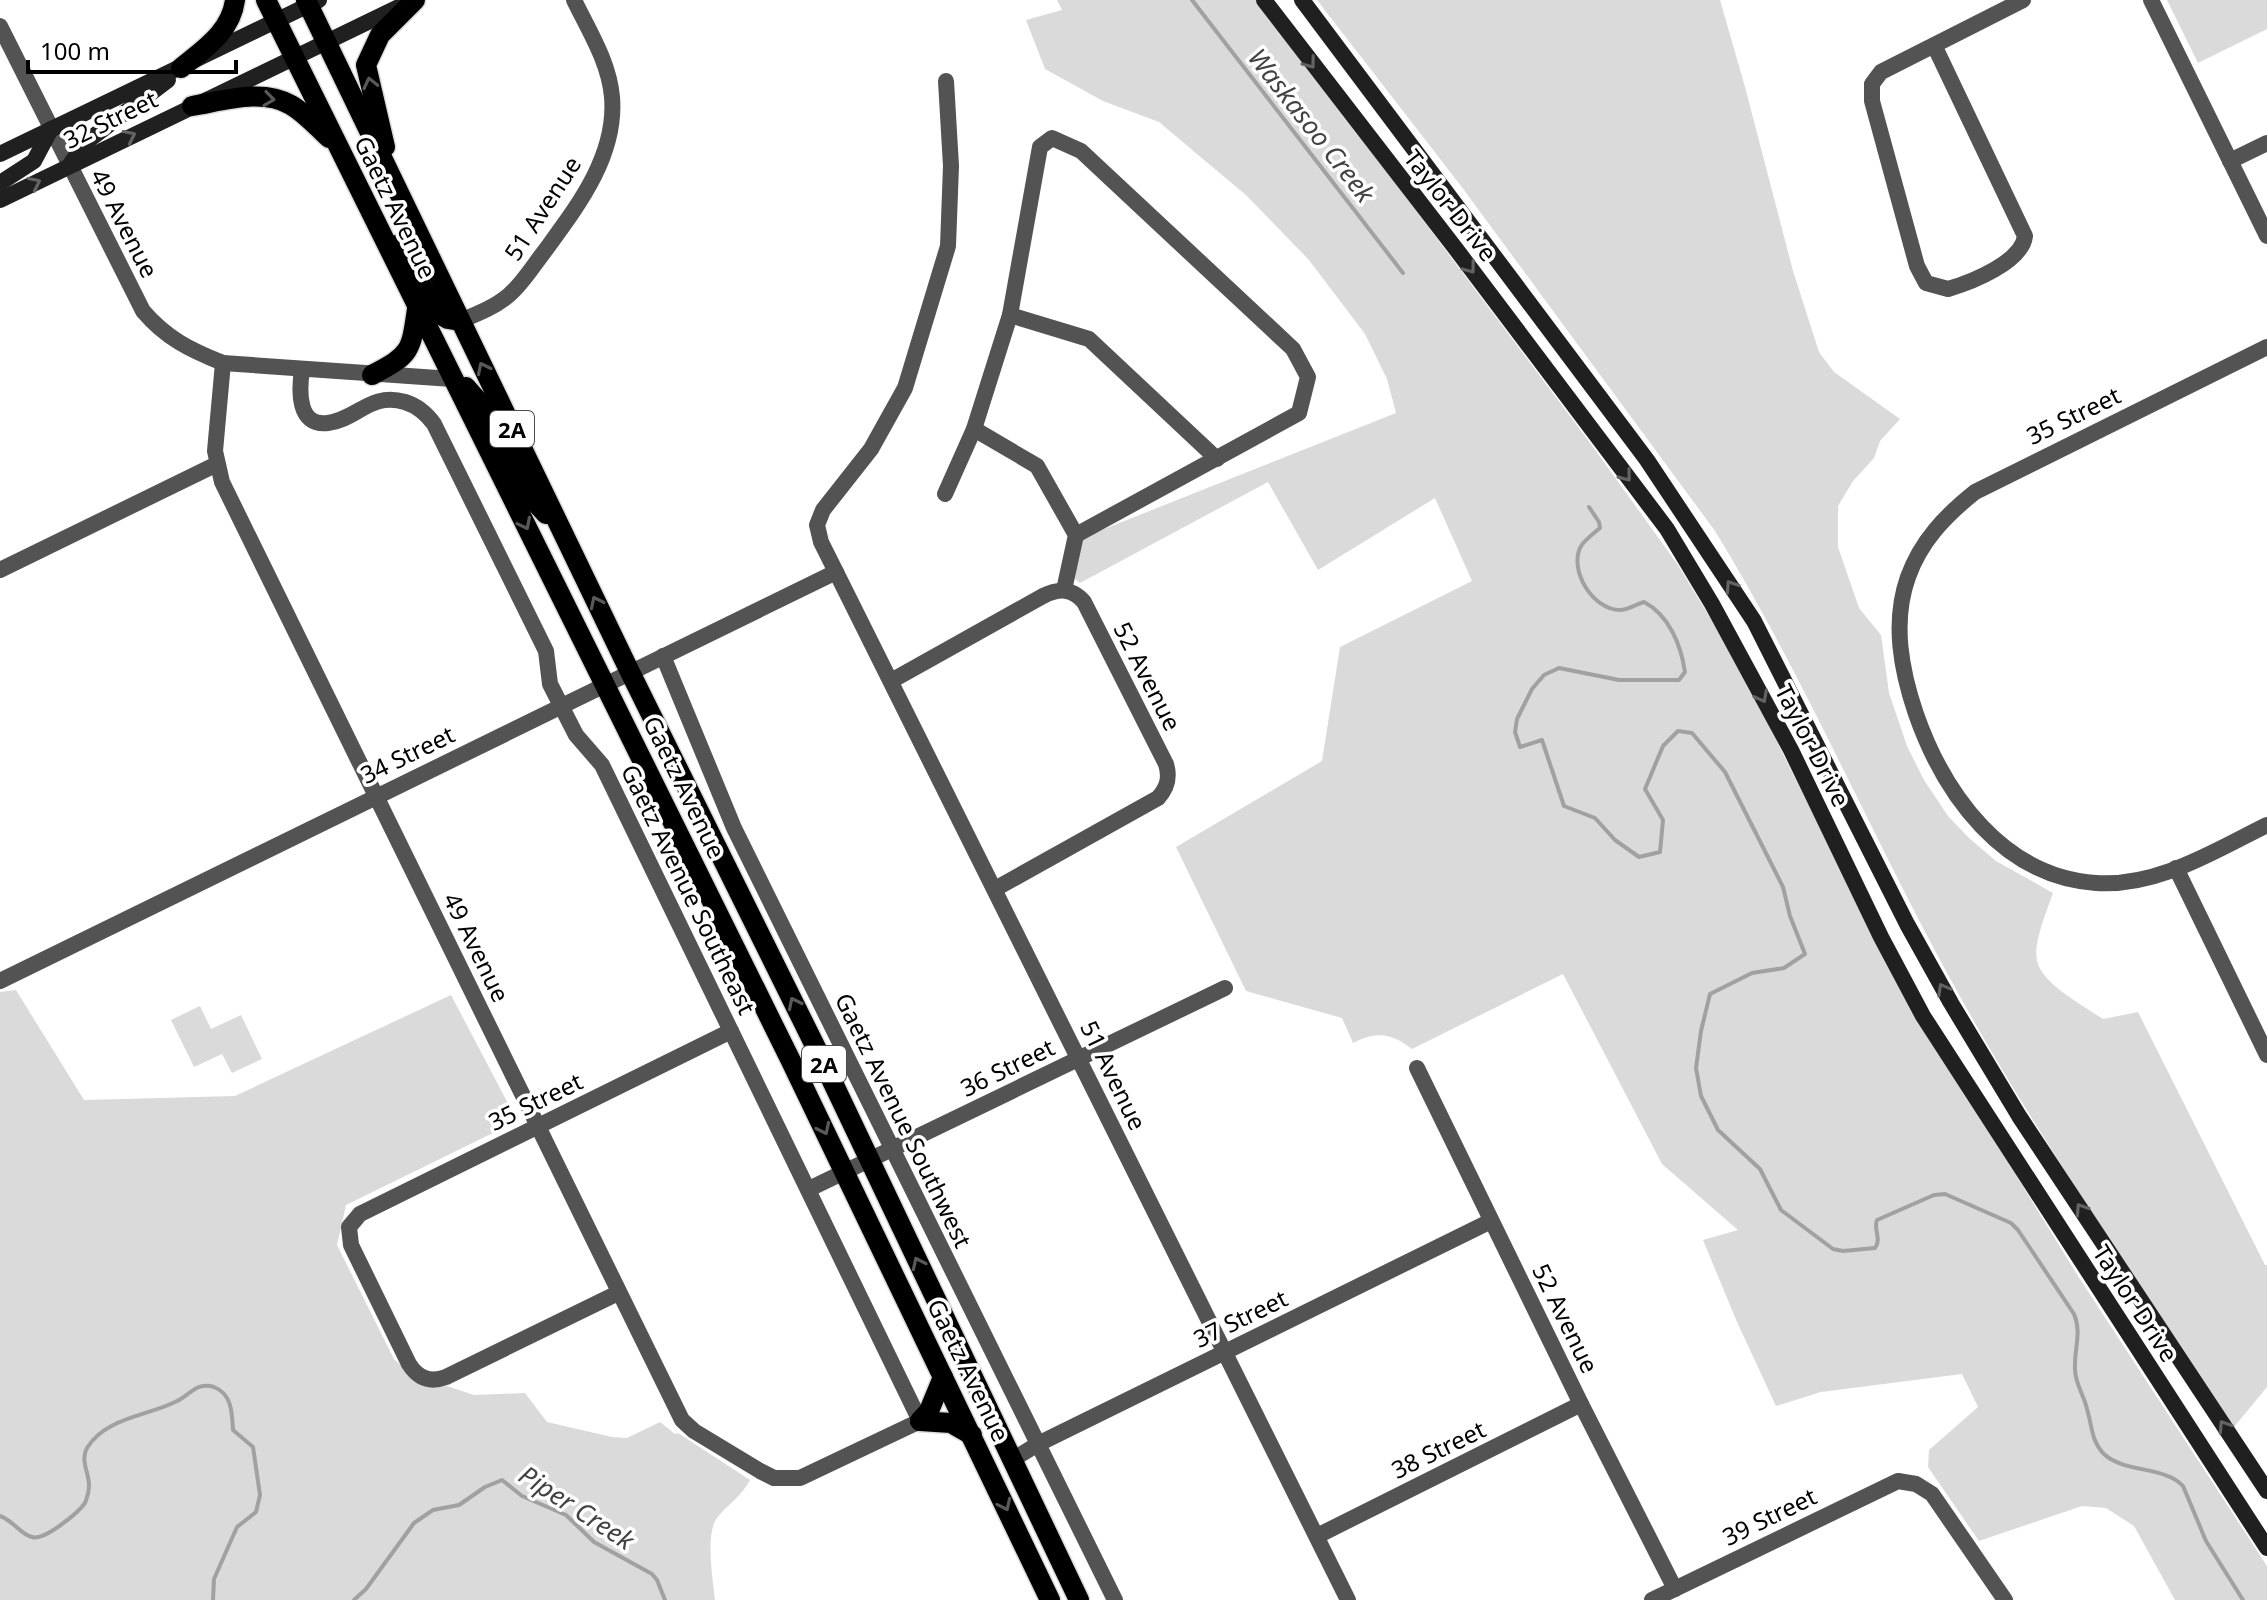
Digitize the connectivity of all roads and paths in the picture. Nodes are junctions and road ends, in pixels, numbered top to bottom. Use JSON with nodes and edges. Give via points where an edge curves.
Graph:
{"nodes":[{"id":1,"x":235,"y":0,"type":"edge"},
{"id":2,"x":266,"y":0,"type":"edge"},
{"id":3,"x":415,"y":0,"type":"edge"},
{"id":4,"x":574,"y":0,"type":"edge"},
{"id":5,"x":1264,"y":0,"type":"edge"},
{"id":6,"x":1302,"y":0,"type":"edge"},
{"id":7,"x":2023,"y":0,"type":"edge"},
{"id":8,"x":2151,"y":0,"type":"edge"},
{"id":9,"x":311,"y":2,"type":"edge"},
{"id":10,"x":277,"y":21,"type":"junction"},
{"id":11,"x":0,"y":26,"type":"edge"},
{"id":12,"x":326,"y":41,"type":"junction"},
{"id":13,"x":1934,"y":45,"type":"junction"},
{"id":14,"x":294,"y":57,"type":"junction"},
{"id":15,"x":181,"y":68,"type":"junction"},
{"id":16,"x":946,"y":81,"type":"dead end"},
{"id":17,"x":192,"y":106,"type":"junction"},
{"id":18,"x":51,"y":129,"type":"junction"},
{"id":19,"x":2267,"y":143,"type":"edge"},
{"id":20,"x":337,"y":145,"type":"junction"},
{"id":21,"x":0,"y":154,"type":"edge"},
{"id":22,"x":2230,"y":161,"type":"junction"},
{"id":23,"x":69,"y":166,"type":"junction"},
{"id":24,"x":0,"y":183,"type":"edge"},
{"id":25,"x":394,"y":186,"type":"junction"},
{"id":26,"x":0,"y":200,"type":"edge"},
{"id":27,"x":368,"y":209,"type":"junction"},
{"id":28,"x":2267,"y":236,"type":"edge"},
{"id":29,"x":417,"y":309,"type":"junction"},
{"id":30,"x":1010,"y":315,"type":"junction"},
{"id":31,"x":460,"y":321,"type":"junction"},
{"id":32,"x":2267,"y":347,"type":"edge"},
{"id":33,"x":223,"y":363,"type":"junction"},
{"id":34,"x":302,"y":370,"type":"junction"},
{"id":35,"x":372,"y":375,"type":"junction"},
{"id":36,"x":452,"y":379,"type":"junction"},
{"id":37,"x":974,"y":429,"type":"junction"},
{"id":38,"x":1217,"y":459,"type":"junction"},
{"id":39,"x":217,"y":464,"type":"junction"},
{"id":40,"x":945,"y":494,"type":"dead end"},
{"id":41,"x":561,"y":529,"type":"junction"},
{"id":42,"x":1076,"y":535,"type":"junction"},
{"id":43,"x":0,"y":570,"type":"edge"},
{"id":44,"x":836,"y":572,"type":"junction"},
{"id":45,"x":1064,"y":590,"type":"junction"},
{"id":46,"x":663,"y":656,"type":"junction"},
{"id":47,"x":630,"y":672,"type":"junction"},
{"id":48,"x":891,"y":681,"type":"junction"},
{"id":49,"x":606,"y":684,"type":"junction"},
{"id":50,"x":561,"y":706,"type":"junction"},
{"id":51,"x":376,"y":796,"type":"junction"},
{"id":52,"x":2267,"y":825,"type":"edge"},
{"id":53,"x":2176,"y":868,"type":"junction"},
{"id":54,"x":995,"y":889,"type":"junction"},
{"id":55,"x":0,"y":981,"type":"edge"},
{"id":56,"x":1225,"y":988,"type":"dead end"},
{"id":57,"x":731,"y":1031,"type":"junction"},
{"id":58,"x":2267,"y":1055,"type":"edge"},
{"id":59,"x":1079,"y":1059,"type":"junction"},
{"id":60,"x":1417,"y":1068,"type":"dead end"},
{"id":61,"x":538,"y":1126,"type":"junction"},
{"id":62,"x":892,"y":1149,"type":"junction"},
{"id":63,"x":870,"y":1160,"type":"junction"},
{"id":64,"x":845,"y":1172,"type":"junction"},
{"id":65,"x":809,"y":1189,"type":"junction"},
{"id":66,"x":1491,"y":1221,"type":"junction"},
{"id":67,"x":618,"y":1293,"type":"junction"},
{"id":68,"x":1225,"y":1352,"type":"junction"},
{"id":69,"x":943,"y":1377,"type":"junction"},
{"id":70,"x":1581,"y":1404,"type":"junction"},
{"id":71,"x":920,"y":1421,"type":"junction"},
{"id":72,"x":972,"y":1435,"type":"junction"},
{"id":73,"x":1038,"y":1444,"type":"junction"},
{"id":74,"x":1012,"y":1460,"type":"junction"},
{"id":75,"x":2267,"y":1491,"type":"edge"},
{"id":76,"x":1317,"y":1536,"type":"junction"},
{"id":77,"x":2267,"y":1548,"type":"edge"},
{"id":78,"x":1675,"y":1589,"type":"junction"},
{"id":79,"x":1050,"y":1600,"type":"edge"},
{"id":80,"x":1079,"y":1600,"type":"edge"},
{"id":81,"x":1115,"y":1600,"type":"edge"},
{"id":82,"x":1348,"y":1600,"type":"edge"},
{"id":83,"x":1652,"y":1600,"type":"edge"},
{"id":84,"x":2005,"y":1600,"type":"edge"}],
"edges":[{"from":1,"to":15,"type":"main road","via":[[225,29]]},
{"from":2,"to":10,"type":"main road","name":"Gaetz Avenue","number":"2A"},
{"from":3,"to":12,"type":"main road","name":"32 Street"},
{"from":25,"to":3,"type":"main road","one_way":true,"via":[[366,65],[380,35]]},
{"from":4,"to":31,"type":"street","name":"51 Avenue","via":[[609,78],[612,109],[605,153],[585,192],[517,288],[500,303]]},
{"from":5,"to":77,"type":"main road","name":"Taylor Drive","one_way":true,"via":[[1667,529],[1791,750],[1923,1016]]},
{"from":75,"to":6,"type":"main road","name":"Taylor Drive","one_way":true,"via":[[2019,1116],[1951,1003],[1754,621],[1647,460]]},
{"from":7,"to":13,"type":"street"},
{"from":8,"to":22,"type":"street"},
{"from":9,"to":10,"type":"main road","name":"32 Street"},
{"from":9,"to":12,"type":"main road","name":"Gaetz Avenue","number":"2A"},
{"from":10,"to":14,"type":"main road","name":"Gaetz Avenue","number":"2A"},
{"from":10,"to":15,"type":"main road","name":"32 Street"},
{"from":11,"to":18,"type":"street","name":"49 Avenue"},
{"from":12,"to":14,"type":"main road","name":"32 Street"},
{"from":12,"to":25,"type":"main road","name":"Gaetz Avenue","number":"2A"},
{"from":13,"to":13,"type":"street","via":[[1877,74],[1871,93],[1917,266],[1926,283],[1948,289],[2010,261],[2025,236]]},
{"from":14,"to":17,"type":"main road","name":"32 Street"},
{"from":14,"to":20,"type":"main road","name":"Gaetz Avenue","number":"2A"},
{"from":15,"to":18,"type":"main road","name":"32 Street"},
{"from":15,"to":23,"type":"main road","via":[[86,142]]},
{"from":16,"to":44,"type":"street","name":"51 Avenue","via":[[948,246],[905,388],[871,449],[817,525]]},
{"from":17,"to":20,"type":"main road","one_way":true,"via":[[248,97],[279,100],[300,111]]},
{"from":23,"to":17,"type":"main road","name":"32 Street","one_way":true},
{"from":18,"to":21,"type":"main road","name":"32 Street"},
{"from":18,"to":23,"type":"street","name":"49 Avenue"},
{"from":18,"to":24,"type":"main road","via":[[34,161]]},
{"from":19,"to":22,"type":"street"},
{"from":20,"to":27,"type":"main road","name":"Gaetz Avenue","number":"2A"},
{"from":22,"to":28,"type":"street"},
{"from":26,"to":23,"type":"main road","name":"32 Street","one_way":true},
{"from":23,"to":33,"type":"street","name":"49 Avenue","via":[[143,311],[161,332]]},
{"from":25,"to":31,"type":"main road","name":"Gaetz Avenue","number":"2A"},
{"from":27,"to":29,"type":"main road","name":"Gaetz Avenue","number":"2A"},
{"from":27,"to":31,"type":"main road","via":[[381,216],[398,240],[436,312]]},
{"from":29,"to":35,"type":"main road","via":[[407,353]]},
{"from":29,"to":36,"type":"main road","name":"Gaetz Avenue","number":"2A"},
{"from":30,"to":37,"type":"street"},
{"from":30,"to":38,"type":"street","via":[[1089,339]]},
{"from":30,"to":38,"type":"street","via":[[1040,147],[1052,138],[1081,151],[1271,328],[1293,349],[1308,377],[1299,413]]},
{"from":41,"to":31,"type":"main road","name":"Gaetz Avenue","number":"2A","one_way":true},
{"from":32,"to":53,"type":"street","name":"35 Street","via":[[1987,485],[1945,518],[1919,552],[1901,614],[1904,674],[1933,758],[1978,824],[2029,864],[2060,876],[2116,882]]},
{"from":33,"to":34,"type":"street","name":"49 Avenue"},
{"from":33,"to":39,"type":"street","name":"49 Avenue"},
{"from":34,"to":35,"type":"street","name":"49 Avenue"},
{"from":34,"to":50,"type":"street","name":"Gaetz Avenue Southeast","via":[[301,404],[314,420],[328,423],[390,399],[415,406],[429,417],[546,651],[548,679]]},
{"from":35,"to":36,"type":"street","name":"49 Avenue"},
{"from":36,"to":41,"type":"main road","via":[[480,403],[526,492]]},
{"from":36,"to":49,"type":"main road","name":"Gaetz Avenue","number":"2A","one_way":true},
{"from":37,"to":40,"type":"street"},
{"from":37,"to":42,"type":"street","via":[[1037,466]]},
{"from":38,"to":42,"type":"street"},
{"from":39,"to":43,"type":"street"},
{"from":39,"to":51,"type":"street","name":"49 Avenue"},
{"from":47,"to":41,"type":"main road","name":"Gaetz Avenue","number":"2A","one_way":true},
{"from":42,"to":45,"type":"street"},
{"from":44,"to":46,"type":"street","name":"34 Street"},
{"from":44,"to":48,"type":"street","name":"51 Avenue"},
{"from":45,"to":48,"type":"street","via":[[1043,596]]},
{"from":45,"to":54,"type":"street","name":"52 Avenue","via":[[1084,602],[1166,764],[1168,779],[1161,795]]},
{"from":46,"to":47,"type":"street","name":"34 Street"},
{"from":46,"to":62,"type":"street","name":"Gaetz Avenue Southwest","via":[[734,828]]},
{"from":47,"to":49,"type":"street","name":"34 Street"},
{"from":63,"to":47,"type":"main road","name":"Gaetz Avenue","number":"2A","one_way":true},
{"from":48,"to":54,"type":"street","name":"51 Avenue"},
{"from":49,"to":50,"type":"street","name":"34 Street"},
{"from":49,"to":64,"type":"main road","name":"Gaetz Avenue","number":"2A","one_way":true},
{"from":50,"to":51,"type":"street","name":"34 Street"},
{"from":50,"to":57,"type":"street","name":"Gaetz Avenue Southeast","via":[[579,740],[602,765]]},
{"from":51,"to":55,"type":"street","name":"34 Street"},
{"from":51,"to":61,"type":"street","name":"49 Avenue"},
{"from":52,"to":53,"type":"street"},
{"from":53,"to":58,"type":"street"},
{"from":54,"to":59,"type":"street","name":"51 Avenue"},
{"from":56,"to":59,"type":"street","name":"36 Street"},
{"from":57,"to":61,"type":"street","name":"35 Street"},
{"from":57,"to":65,"type":"street","name":"Gaetz Avenue Southeast"},
{"from":59,"to":62,"type":"street","name":"36 Street"},
{"from":59,"to":68,"type":"street","name":"51 Avenue"},
{"from":60,"to":66,"type":"street","name":"52 Avenue"},
{"from":61,"to":67,"type":"street","name":"49 Avenue"},
{"from":61,"to":67,"type":"street","name":"35 Street","via":[[360,1214],[349,1227],[351,1245],[409,1364],[426,1379],[446,1377]]},
{"from":62,"to":63,"type":"street","name":"36 Street"},
{"from":62,"to":73,"type":"street","name":"Gaetz Avenue Southwest"},
{"from":63,"to":64,"type":"street","name":"36 Street"},
{"from":74,"to":63,"type":"main road","name":"Gaetz Avenue","number":"2A","one_way":true},
{"from":64,"to":65,"type":"street","name":"36 Street"},
{"from":64,"to":69,"type":"main road","name":"Gaetz Avenue","number":"2A"},
{"from":65,"to":71,"type":"street","name":"Gaetz Avenue Southeast"},
{"from":66,"to":68,"type":"street","name":"37 Street"},
{"from":66,"to":70,"type":"street","name":"52 Avenue"},
{"from":67,"to":71,"type":"street","name":"49 Avenue","via":[[685,1424],[774,1478],[800,1478]]},
{"from":68,"to":73,"type":"street","name":"37 Street"},
{"from":68,"to":76,"type":"street","name":"51 Avenue"},
{"from":69,"to":71,"type":"main road"},
{"from":69,"to":72,"type":"main road","name":"Gaetz Avenue","number":"2A"},
{"from":70,"to":76,"type":"street","name":"38 Street"},
{"from":70,"to":78,"type":"street","name":"52 Avenue"},
{"from":71,"to":72,"type":"main road","via":[[951,1423]]},
{"from":72,"to":79,"type":"main road","name":"Gaetz Avenue","number":"2A","one_way":true},
{"from":73,"to":74,"type":"street","name":"37 Street"},
{"from":73,"to":81,"type":"street","name":"Gaetz Avenue Southwest"},
{"from":74,"to":80,"type":"main road","name":"Gaetz Avenue","number":"2A"},
{"from":76,"to":82,"type":"street","name":"51 Avenue"},
{"from":78,"to":83,"type":"street","name":"39 Street"},
{"from":78,"to":84,"type":"street","name":"39 Street","via":[[1890,1484],[1909,1482],[1932,1494]]}]}
